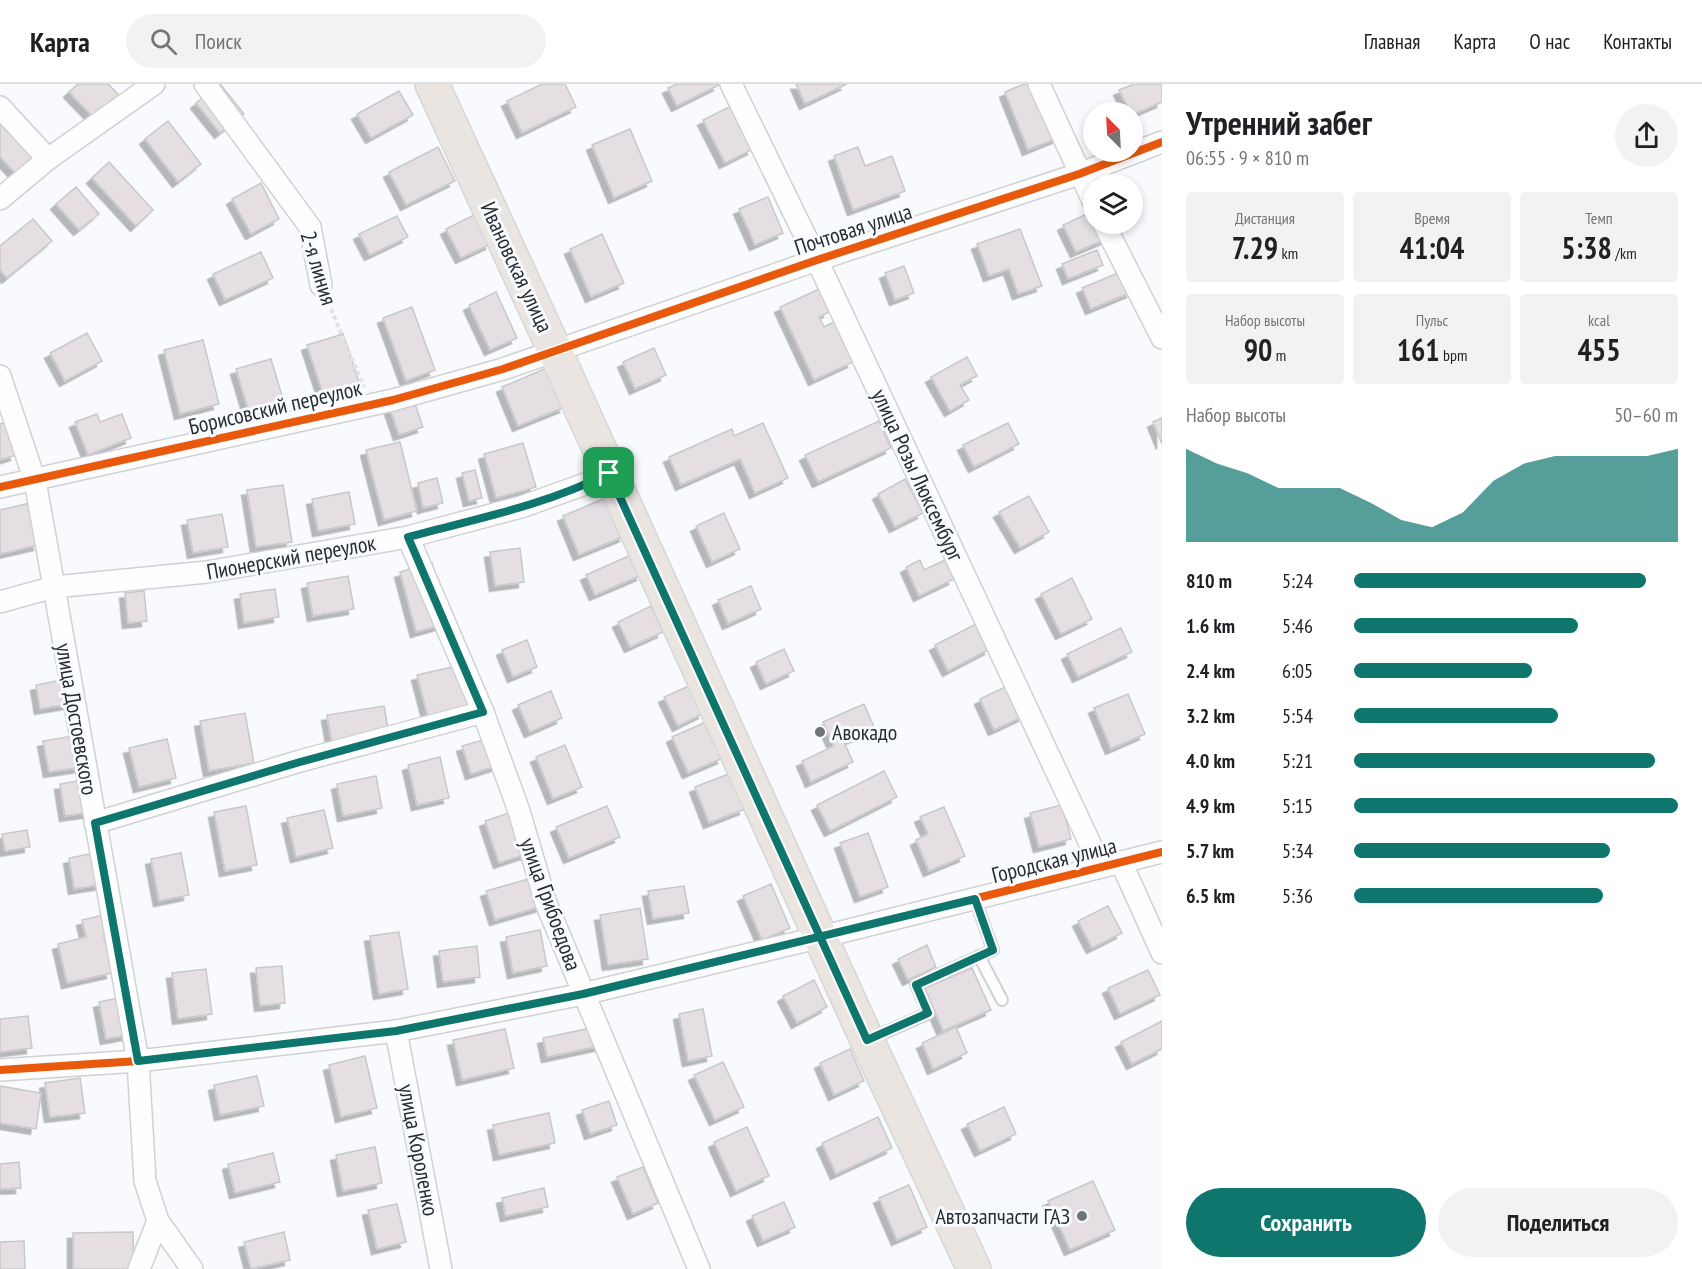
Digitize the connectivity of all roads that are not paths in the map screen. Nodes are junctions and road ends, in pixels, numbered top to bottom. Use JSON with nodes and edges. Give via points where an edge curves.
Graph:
{"nodes":[{"id":1,"x":154,"y":84,"type":"edge"},
{"id":2,"x":205,"y":84,"type":"edge"},
{"id":3,"x":432,"y":84,"type":"edge"},
{"id":4,"x":731,"y":84,"type":"edge"},
{"id":5,"x":1039,"y":84,"type":"edge"},
{"id":6,"x":0,"y":107,"type":"edge"},
{"id":7,"x":1162,"y":142,"type":"edge"},
{"id":8,"x":48,"y":159,"type":"junction"},
{"id":9,"x":1079,"y":174,"type":"junction"},
{"id":10,"x":1083,"y":182,"type":"edge"},
{"id":11,"x":0,"y":199,"type":"edge"},
{"id":12,"x":1109,"y":234,"type":"edge"},
{"id":13,"x":817,"y":260,"type":"junction"},
{"id":14,"x":321,"y":285,"type":"road end"},
{"id":15,"x":1162,"y":338,"type":"edge"},
{"id":16,"x":555,"y":351,"type":"junction"},
{"id":17,"x":0,"y":376,"type":"edge"},
{"id":18,"x":609,"y":473,"type":"junction"},
{"id":19,"x":35,"y":481,"type":"junction"},
{"id":20,"x":0,"y":488,"type":"edge"},
{"id":21,"x":408,"y":537,"type":"junction"},
{"id":22,"x":54,"y":587,"type":"junction"},
{"id":23,"x":0,"y":602,"type":"edge"},
{"id":24,"x":483,"y":712,"type":"junction"},
{"id":25,"x":95,"y":823,"type":"junction"},
{"id":26,"x":1162,"y":852,"type":"edge"},
{"id":27,"x":1111,"y":865,"type":"junction"},
{"id":28,"x":975,"y":899,"type":"junction"},
{"id":29,"x":821,"y":937,"type":"junction"},
{"id":30,"x":1162,"y":953,"type":"edge"},
{"id":31,"x":979,"y":956,"type":"junction"},
{"id":32,"x":583,"y":994,"type":"junction"},
{"id":33,"x":1002,"y":1000,"type":"dead end"},
{"id":34,"x":396,"y":1031,"type":"junction"},
{"id":35,"x":867,"y":1040,"type":"junction"},
{"id":36,"x":138,"y":1061,"type":"junction"},
{"id":37,"x":0,"y":1070,"type":"edge"},
{"id":38,"x":158,"y":1221,"type":"junction"},
{"id":39,"x":139,"y":1269,"type":"edge"},
{"id":40,"x":192,"y":1269,"type":"edge"},
{"id":41,"x":441,"y":1269,"type":"edge"},
{"id":42,"x":699,"y":1269,"type":"edge"},
{"id":43,"x":974,"y":1269,"type":"edge"}],
"edges":[{"from":1,"to":8,"type":"street"},
{"from":2,"to":14,"type":"street","name":"2-я линия","via":[[310,227]]},
{"from":3,"to":16,"type":"main road","name":"Ивановская улица"},
{"from":4,"to":13,"type":"street","name":"улица Розы Люксембург"},
{"from":5,"to":9,"type":"street"},
{"from":6,"to":8,"type":"street"},
{"from":7,"to":9,"type":"street","name":"Почтовая улица"},
{"from":8,"to":11,"type":"street"},
{"from":9,"to":10,"type":"street"},
{"from":9,"to":13,"type":"street","name":"Почтовая улица"},
{"from":12,"to":15,"type":"street"},
{"from":13,"to":16,"type":"street","name":"Почтовая улица"},
{"from":13,"to":27,"type":"street","name":"улица Розы Люксембург"},
{"from":16,"to":18,"type":"main road","name":"Ивановская улица"},
{"from":16,"to":19,"type":"street","name":"Борисовский переулок","via":[[371,405]]},
{"from":17,"to":19,"type":"street","name":"улица Достоевского"},
{"from":18,"to":21,"type":"street","name":"Пионерский переулок","via":[[521,507]]},
{"from":18,"to":29,"type":"main road","name":"Ивановская улица"},
{"from":19,"to":20,"type":"street","name":"Борисовский переулок"},
{"from":19,"to":22,"type":"street","name":"улица Достоевского"},
{"from":21,"to":22,"type":"street","name":"Пионерский переулок","via":[[207,572]]},
{"from":21,"to":24,"type":"street","name":"улица Грибоедова"},
{"from":22,"to":23,"type":"street","name":"Пионерский переулок"},
{"from":22,"to":25,"type":"street","name":"улица Достоевского"},
{"from":24,"to":25,"type":"street"},
{"from":24,"to":32,"type":"street","name":"улица Грибоедова","via":[[519,811],[546,903]]},
{"from":25,"to":36,"type":"street","name":"улица Достоевского"},
{"from":26,"to":27,"type":"street","name":"Городская улица"},
{"from":27,"to":28,"type":"street","name":"Городская улица"},
{"from":27,"to":30,"type":"street","name":"улица Розы Люксембург"},
{"from":28,"to":29,"type":"street","name":"Городская улица"},
{"from":28,"to":31,"type":"lane","via":[[993,950]]},
{"from":29,"to":32,"type":"street","name":"Городская улица"},
{"from":29,"to":35,"type":"main road","name":"Ивановская улица"},
{"from":31,"to":33,"type":"lane"},
{"from":31,"to":35,"type":"lane","via":[[916,985],[928,1013]]},
{"from":32,"to":34,"type":"street","name":"Городская улица"},
{"from":32,"to":42,"type":"street","name":"улица Грибоедова"},
{"from":34,"to":36,"type":"street","name":"Городская улица"},
{"from":34,"to":41,"type":"street","name":"улица Короленко"},
{"from":35,"to":43,"type":"main road","name":"Ивановская улица"},
{"from":36,"to":37,"type":"street","name":"Городская улица"},
{"from":36,"to":38,"type":"street","name":"улица Достоевского","via":[[145,1181]]},
{"from":38,"to":39,"type":"street"},
{"from":38,"to":40,"type":"street","name":"улица Достоевского"}]}
